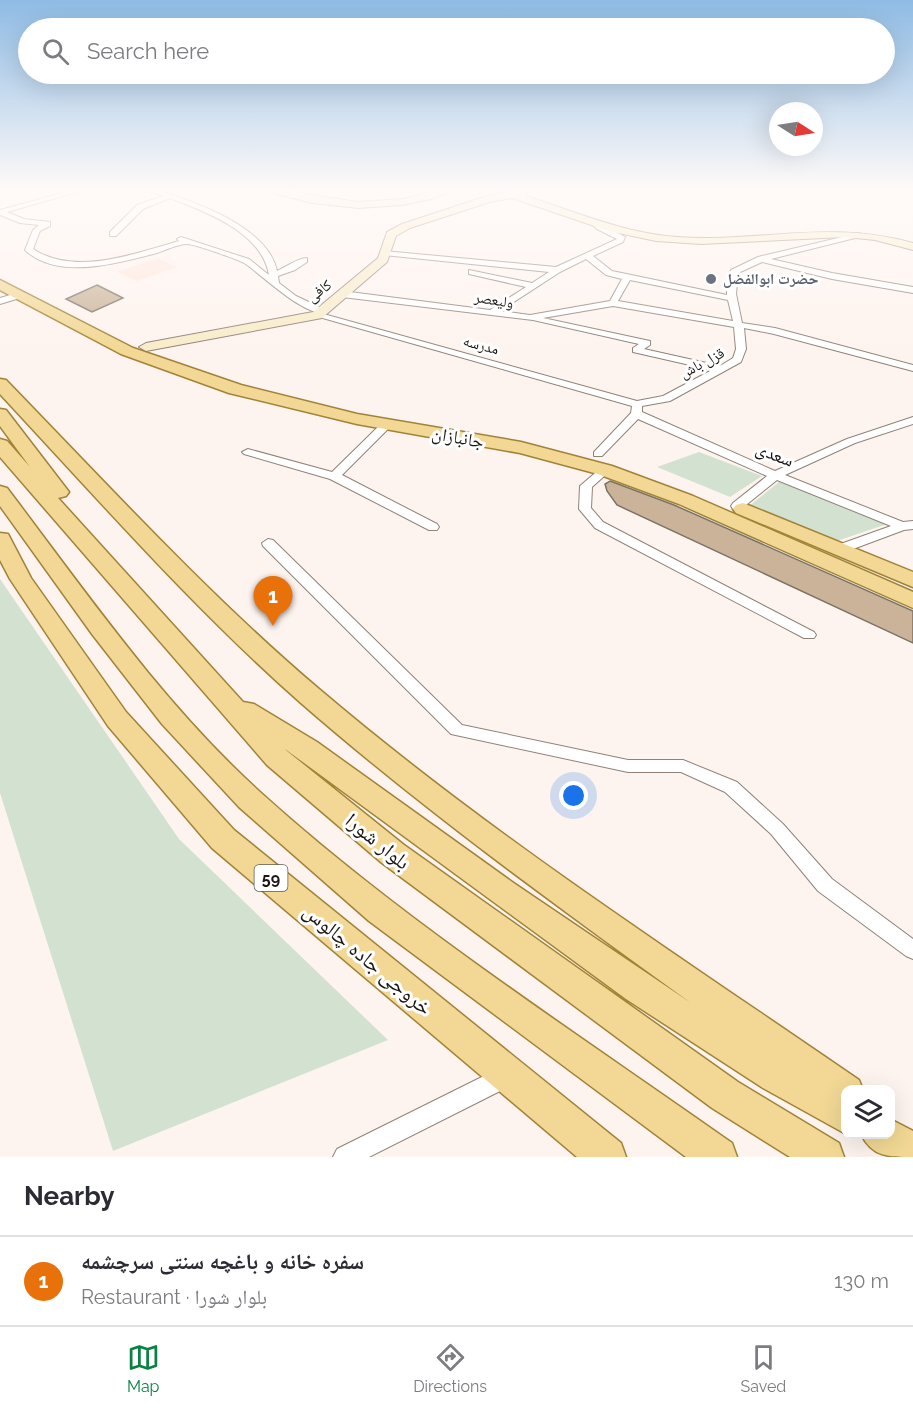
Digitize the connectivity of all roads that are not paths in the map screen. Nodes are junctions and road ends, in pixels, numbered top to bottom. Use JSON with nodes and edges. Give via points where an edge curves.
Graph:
{"nodes":[{"id":1,"x":32,"y":243,"type":"edge"},
{"id":2,"x":181,"y":243,"type":"edge"},
{"id":3,"x":200,"y":243,"type":"edge"},
{"id":4,"x":253,"y":243,"type":"edge"},
{"id":5,"x":388,"y":243,"type":"edge"},
{"id":6,"x":609,"y":243,"type":"edge"},
{"id":7,"x":824,"y":243,"type":"edge"},
{"id":8,"x":894,"y":243,"type":"edge"},
{"id":9,"x":913,"y":247,"type":"edge"},
{"id":10,"x":384,"y":253,"type":"junction"},
{"id":11,"x":586,"y":255,"type":"junction"},
{"id":12,"x":761,"y":259,"type":"junction"},
{"id":13,"x":304,"y":260,"type":"dead end"},
{"id":14,"x":0,"y":270,"type":"edge"},
{"id":15,"x":557,"y":270,"type":"junction"},
{"id":16,"x":472,"y":272,"type":"dead end"},
{"id":17,"x":275,"y":274,"type":"junction"},
{"id":18,"x":627,"y":278,"type":"junction"},
{"id":19,"x":0,"y":284,"type":"edge"},
{"id":20,"x":274,"y":285,"type":"junction"},
{"id":21,"x":531,"y":285,"type":"junction"},
{"id":22,"x":913,"y":290,"type":"edge"},
{"id":23,"x":342,"y":294,"type":"junction"},
{"id":24,"x":20,"y":296,"type":"junction"},
{"id":25,"x":731,"y":298,"type":"junction"},
{"id":26,"x":0,"y":301,"type":"edge"},
{"id":27,"x":613,"y":303,"type":"junction"},
{"id":28,"x":320,"y":313,"type":"junction"},
{"id":29,"x":492,"y":313,"type":"junction"},
{"id":30,"x":530,"y":318,"type":"junction"},
{"id":31,"x":739,"y":325,"type":"junction"},
{"id":32,"x":137,"y":349,"type":"junction"},
{"id":33,"x":913,"y":368,"type":"edge"},
{"id":34,"x":722,"y":369,"type":"junction"},
{"id":35,"x":0,"y":384,"type":"edge"},
{"id":36,"x":637,"y":409,"type":"junction"},
{"id":37,"x":0,"y":414,"type":"edge"},
{"id":38,"x":913,"y":420,"type":"edge"},
{"id":39,"x":387,"y":424,"type":"junction"},
{"id":40,"x":0,"y":445,"type":"edge"},
{"id":41,"x":248,"y":452,"type":"dead end"},
{"id":42,"x":601,"y":462,"type":"junction"},
{"id":43,"x":777,"y":474,"type":"junction"},
{"id":44,"x":334,"y":476,"type":"junction"},
{"id":45,"x":0,"y":492,"type":"edge"},
{"id":46,"x":736,"y":506,"type":"junction"},
{"id":47,"x":908,"y":525,"type":"edge"},
{"id":48,"x":433,"y":527,"type":"dead end"},
{"id":49,"x":0,"y":539,"type":"edge"},
{"id":50,"x":802,"y":542,"type":"junction"},
{"id":51,"x":268,"y":543,"type":"dead end"},
{"id":52,"x":840,"y":549,"type":"junction"},
{"id":53,"x":8,"y":565,"type":"edge"},
{"id":54,"x":111,"y":571,"type":"junction"},
{"id":55,"x":913,"y":580,"type":"edge"},
{"id":56,"x":913,"y":601,"type":"edge"},
{"id":57,"x":809,"y":635,"type":"dead end"},
{"id":58,"x":224,"y":697,"type":"junction"},
{"id":59,"x":913,"y":950,"type":"edge"},
{"id":60,"x":507,"y":1075,"type":"junction"},
{"id":61,"x":841,"y":1089,"type":"edge"},
{"id":62,"x":841,"y":1113,"type":"edge"},
{"id":63,"x":895,"y":1128,"type":"edge"},
{"id":64,"x":889,"y":1139,"type":"edge"},
{"id":65,"x":913,"y":1141,"type":"edge"},
{"id":66,"x":913,"y":1152,"type":"edge"},
{"id":67,"x":348,"y":1156,"type":"edge"},
{"id":68,"x":607,"y":1157,"type":"edge"},
{"id":69,"x":718,"y":1157,"type":"edge"},
{"id":70,"x":825,"y":1157,"type":"edge"}],
"edges":[{"from":1,"to":2,"type":"street","via":[[29,250],[37,257],[56,262],[110,262]]},
{"from":3,"to":20,"type":"street","name":"مدرسه","via":[[246,261]]},
{"from":4,"to":17,"type":"street","via":[[268,258]]},
{"from":5,"to":10,"type":"street","name":"کافی"},
{"from":6,"to":11,"type":"street","name":"مدرسه"},
{"from":7,"to":12,"type":"street","name":"قزل باش"},
{"from":8,"to":9,"type":"street"},
{"from":10,"to":15,"type":"street"},
{"from":10,"to":23,"type":"street","name":"کافی","via":[[383,260]]},
{"from":11,"to":15,"type":"street","name":"مدرسه"},
{"from":11,"to":18,"type":"street","via":[[609,273]]},
{"from":12,"to":22,"type":"street"},
{"from":12,"to":25,"type":"street","name":"قزل باش","via":[[734,272]]},
{"from":13,"to":17,"type":"street"},
{"from":14,"to":32,"type":"main road","name":"جانبازان"},
{"from":15,"to":21,"type":"street","name":"مدرسه"},
{"from":16,"to":21,"type":"street"},
{"from":17,"to":20,"type":"street"},
{"from":18,"to":25,"type":"street"},
{"from":18,"to":27,"type":"street"},
{"from":19,"to":24,"type":"main road","name":"جانبازان"},
{"from":20,"to":28,"type":"street","name":"مدرسه"},
{"from":21,"to":29,"type":"street","name":"مدرسه"},
{"from":23,"to":28,"type":"street","name":"کافی"},
{"from":23,"to":29,"type":"street","name":"ولیعصر"},
{"from":24,"to":26,"type":"street"},
{"from":24,"to":32,"type":"main road","name":"جانبازان"},
{"from":25,"to":31,"type":"street","name":"قزل باش"},
{"from":27,"to":30,"type":"street","name":"ولیعصر"},
{"from":27,"to":31,"type":"street"},
{"from":28,"to":32,"type":"street","name":"کافی"},
{"from":28,"to":36,"type":"street","name":"مدرسه"},
{"from":29,"to":30,"type":"street","name":"ولیعصر"},
{"from":30,"to":34,"type":"street","via":[[647,343],[636,350]]},
{"from":31,"to":33,"type":"street"},
{"from":31,"to":34,"type":"street","name":"قزل باش","via":[[738,360]]},
{"from":32,"to":39,"type":"main road","name":"جانبازان","via":[[236,389]]},
{"from":32,"to":42,"type":"main road","name":"جانبازان","via":[[357,408],[530,438]]},
{"from":34,"to":36,"type":"street","name":"قزل باش","via":[[666,399]]},
{"from":35,"to":61,"type":"main road","via":[[210,604],[310,696],[493,843]]},
{"from":36,"to":42,"type":"street"},
{"from":36,"to":43,"type":"street","name":"سعدی","via":[[721,453]]},
{"from":37,"to":54,"type":"main road","via":[[61,495]]},
{"from":38,"to":43,"type":"street","via":[[851,441]]},
{"from":39,"to":42,"type":"main road","name":"جانبازان"},
{"from":39,"to":44,"type":"street"},
{"from":40,"to":54,"type":"main road","name":"بلوار شورا"},
{"from":41,"to":44,"type":"street"},
{"from":42,"to":46,"type":"main road","name":"جانبازان","via":[[658,473]]},
{"from":42,"to":50,"type":"main road","name":"جانبازان","via":[[686,500]]},
{"from":42,"to":57,"type":"street","via":[[586,486],[585,509],[599,525]]},
{"from":43,"to":46,"type":"street"},
{"from":43,"to":47,"type":"street","name":"سعدی"},
{"from":44,"to":48,"type":"street"},
{"from":45,"to":69,"type":"main road","via":[[164,708],[249,799],[380,911]]},
{"from":46,"to":50,"type":"main road","name":"جانبازان"},
{"from":47,"to":52,"type":"street"},
{"from":49,"to":53,"type":"main road","name":"خروجی جاده چالوس","number":"59"},
{"from":50,"to":52,"type":"main road","name":"جانبازان"},
{"from":50,"to":56,"type":"main road","name":"جانبازان"},
{"from":51,"to":59,"type":"street","via":[[457,730],[628,766],[682,766],[731,787],[777,829],[825,885]]},
{"from":52,"to":55,"type":"main road","name":"جانبازان"},
{"from":53,"to":60,"type":"main road","name":"خروجی جاده چالوس","number":"59","via":[[117,719],[223,839]]},
{"from":54,"to":58,"type":"main road","name":"بلوار شورا"},
{"from":58,"to":62,"type":"main road","via":[[307,749],[673,1012]]},
{"from":58,"to":70,"type":"main road","name":"بلوار شورا","via":[[277,758],[393,854],[724,1095]]},
{"from":60,"to":67,"type":"street"},
{"from":60,"to":68,"type":"main road","name":"خروجی جاده چالوس","number":"59"},
{"from":63,"to":65,"type":"main road"},
{"from":64,"to":66,"type":"main road"}]}
